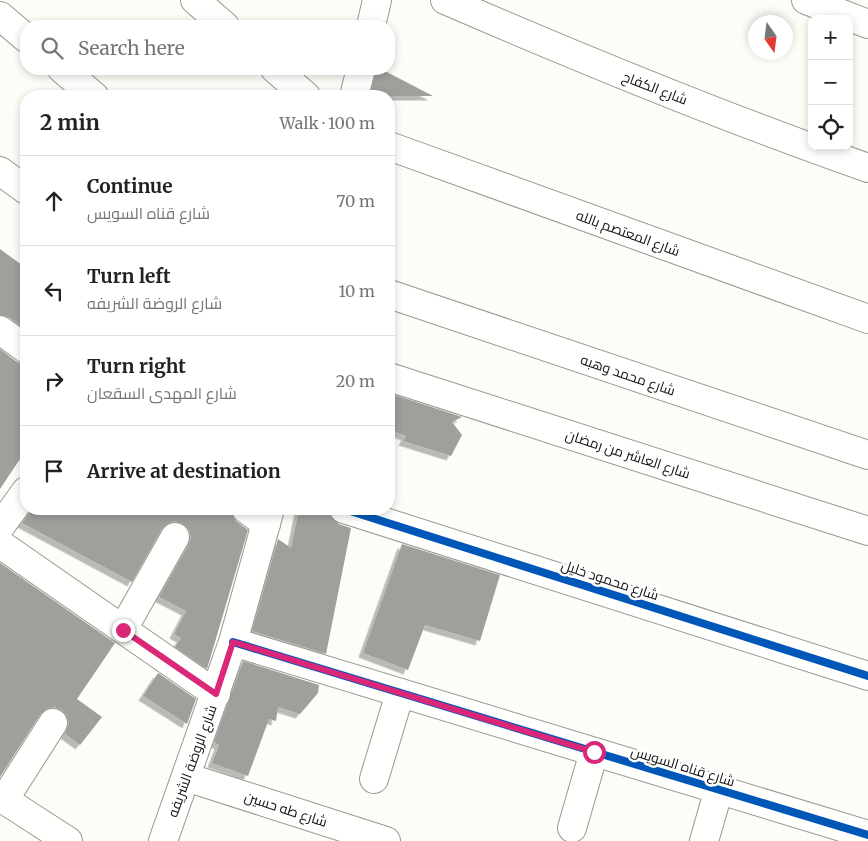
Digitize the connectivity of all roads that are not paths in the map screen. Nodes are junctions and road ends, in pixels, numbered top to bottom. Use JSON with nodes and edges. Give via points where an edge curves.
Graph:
{"nodes":[{"id":1,"x":195,"y":0,"type":"edge"},
{"id":2,"x":377,"y":0,"type":"edge"},
{"id":3,"x":445,"y":0,"type":"edge"},
{"id":4,"x":821,"y":3,"type":"edge"},
{"id":5,"x":0,"y":16,"type":"edge"},
{"id":6,"x":218,"y":20,"type":"edge"},
{"id":7,"x":372,"y":20,"type":"edge"},
{"id":8,"x":868,"y":24,"type":"edge"},
{"id":9,"x":20,"y":33,"type":"edge"},
{"id":10,"x":69,"y":75,"type":"edge"},
{"id":11,"x":281,"y":75,"type":"edge"},
{"id":12,"x":359,"y":75,"type":"edge"},
{"id":13,"x":87,"y":90,"type":"edge"},
{"id":14,"x":299,"y":90,"type":"edge"},
{"id":15,"x":356,"y":90,"type":"edge"},
{"id":16,"x":395,"y":148,"type":"edge"},
{"id":17,"x":868,"y":168,"type":"edge"},
{"id":18,"x":0,"y":171,"type":"edge"},
{"id":19,"x":20,"y":186,"type":"edge"},
{"id":20,"x":395,"y":296,"type":"edge"},
{"id":21,"x":868,"y":319,"type":"edge"},
{"id":22,"x":0,"y":330,"type":"edge"},
{"id":23,"x":20,"y":345,"type":"edge"},
{"id":24,"x":395,"y":379,"type":"edge"},
{"id":25,"x":868,"y":455,"type":"edge"},
{"id":26,"x":20,"y":499,"type":"edge"},
{"id":27,"x":261,"y":515,"type":"edge"},
{"id":28,"x":363,"y":515,"type":"edge"},
{"id":29,"x":0,"y":527,"type":"edge"},
{"id":30,"x":868,"y":531,"type":"edge"},
{"id":31,"x":175,"y":537,"type":"dead end"},
{"id":32,"x":0,"y":544,"type":"edge"},
{"id":33,"x":123,"y":630,"type":"junction"},
{"id":34,"x":233,"y":642,"type":"junction"},
{"id":35,"x":868,"y":676,"type":"edge"},
{"id":36,"x":400,"y":693,"type":"junction"},
{"id":37,"x":216,"y":694,"type":"junction"},
{"id":38,"x":53,"y":723,"type":"dead end"},
{"id":39,"x":594,"y":752,"type":"junction"},
{"id":40,"x":186,"y":777,"type":"junction"},
{"id":41,"x":374,"y":779,"type":"dead end"},
{"id":42,"x":719,"y":789,"type":"junction"},
{"id":43,"x":2,"y":798,"type":"edge"},
{"id":44,"x":572,"y":828,"type":"dead end"},
{"id":45,"x":345,"y":835,"type":"edge"},
{"id":46,"x":868,"y":835,"type":"edge"},
{"id":47,"x":65,"y":840,"type":"edge"},
{"id":48,"x":163,"y":841,"type":"edge"},
{"id":49,"x":386,"y":841,"type":"edge"},
{"id":50,"x":704,"y":841,"type":"edge"}],
"edges":[{"from":1,"to":6,"type":"street"},
{"from":2,"to":7,"type":"street"},
{"from":3,"to":17,"type":"street","name":"شارع الكفاح","via":[[584,60]]},
{"from":4,"to":8,"type":"street"},
{"from":5,"to":9,"type":"street"},
{"from":10,"to":13,"type":"street"},
{"from":11,"to":14,"type":"street"},
{"from":12,"to":15,"type":"street"},
{"from":16,"to":21,"type":"street","name":"شارع المعتصم بالله"},
{"from":18,"to":19,"type":"street"},
{"from":20,"to":25,"type":"street","name":"شارع محمد وهبه"},
{"from":22,"to":23,"type":"street"},
{"from":24,"to":30,"type":"street","name":"شارع العاشر من رمضان"},
{"from":26,"to":29,"type":"street"},
{"from":27,"to":34,"type":"street","name":"شارع الروضة الشريفه"},
{"from":28,"to":35,"type":"street","name":"شارع محمود خليل"},
{"from":31,"to":33,"type":"street"},
{"from":32,"to":33,"type":"street"},
{"from":33,"to":37,"type":"street"},
{"from":34,"to":36,"type":"street","name":"شارع قناه السويس"},
{"from":34,"to":37,"type":"street","name":"شارع الروضة الشريفه"},
{"from":36,"to":39,"type":"street","name":"شارع قناه السويس"},
{"from":36,"to":41,"type":"street"},
{"from":37,"to":40,"type":"street","name":"شارع الروضة الشريفه"},
{"from":38,"to":43,"type":"street"},
{"from":39,"to":42,"type":"street","name":"شارع قناه السويس"},
{"from":39,"to":44,"type":"street"},
{"from":40,"to":45,"type":"street","name":"شارع طه حسين"},
{"from":40,"to":48,"type":"street","name":"شارع الروضة الشريفه"},
{"from":42,"to":46,"type":"street","name":"شارع قناه السويس"},
{"from":42,"to":50,"type":"street"},
{"from":43,"to":47,"type":"street"},
{"from":45,"to":49,"type":"street","name":"شارع طه حسين"}]}
